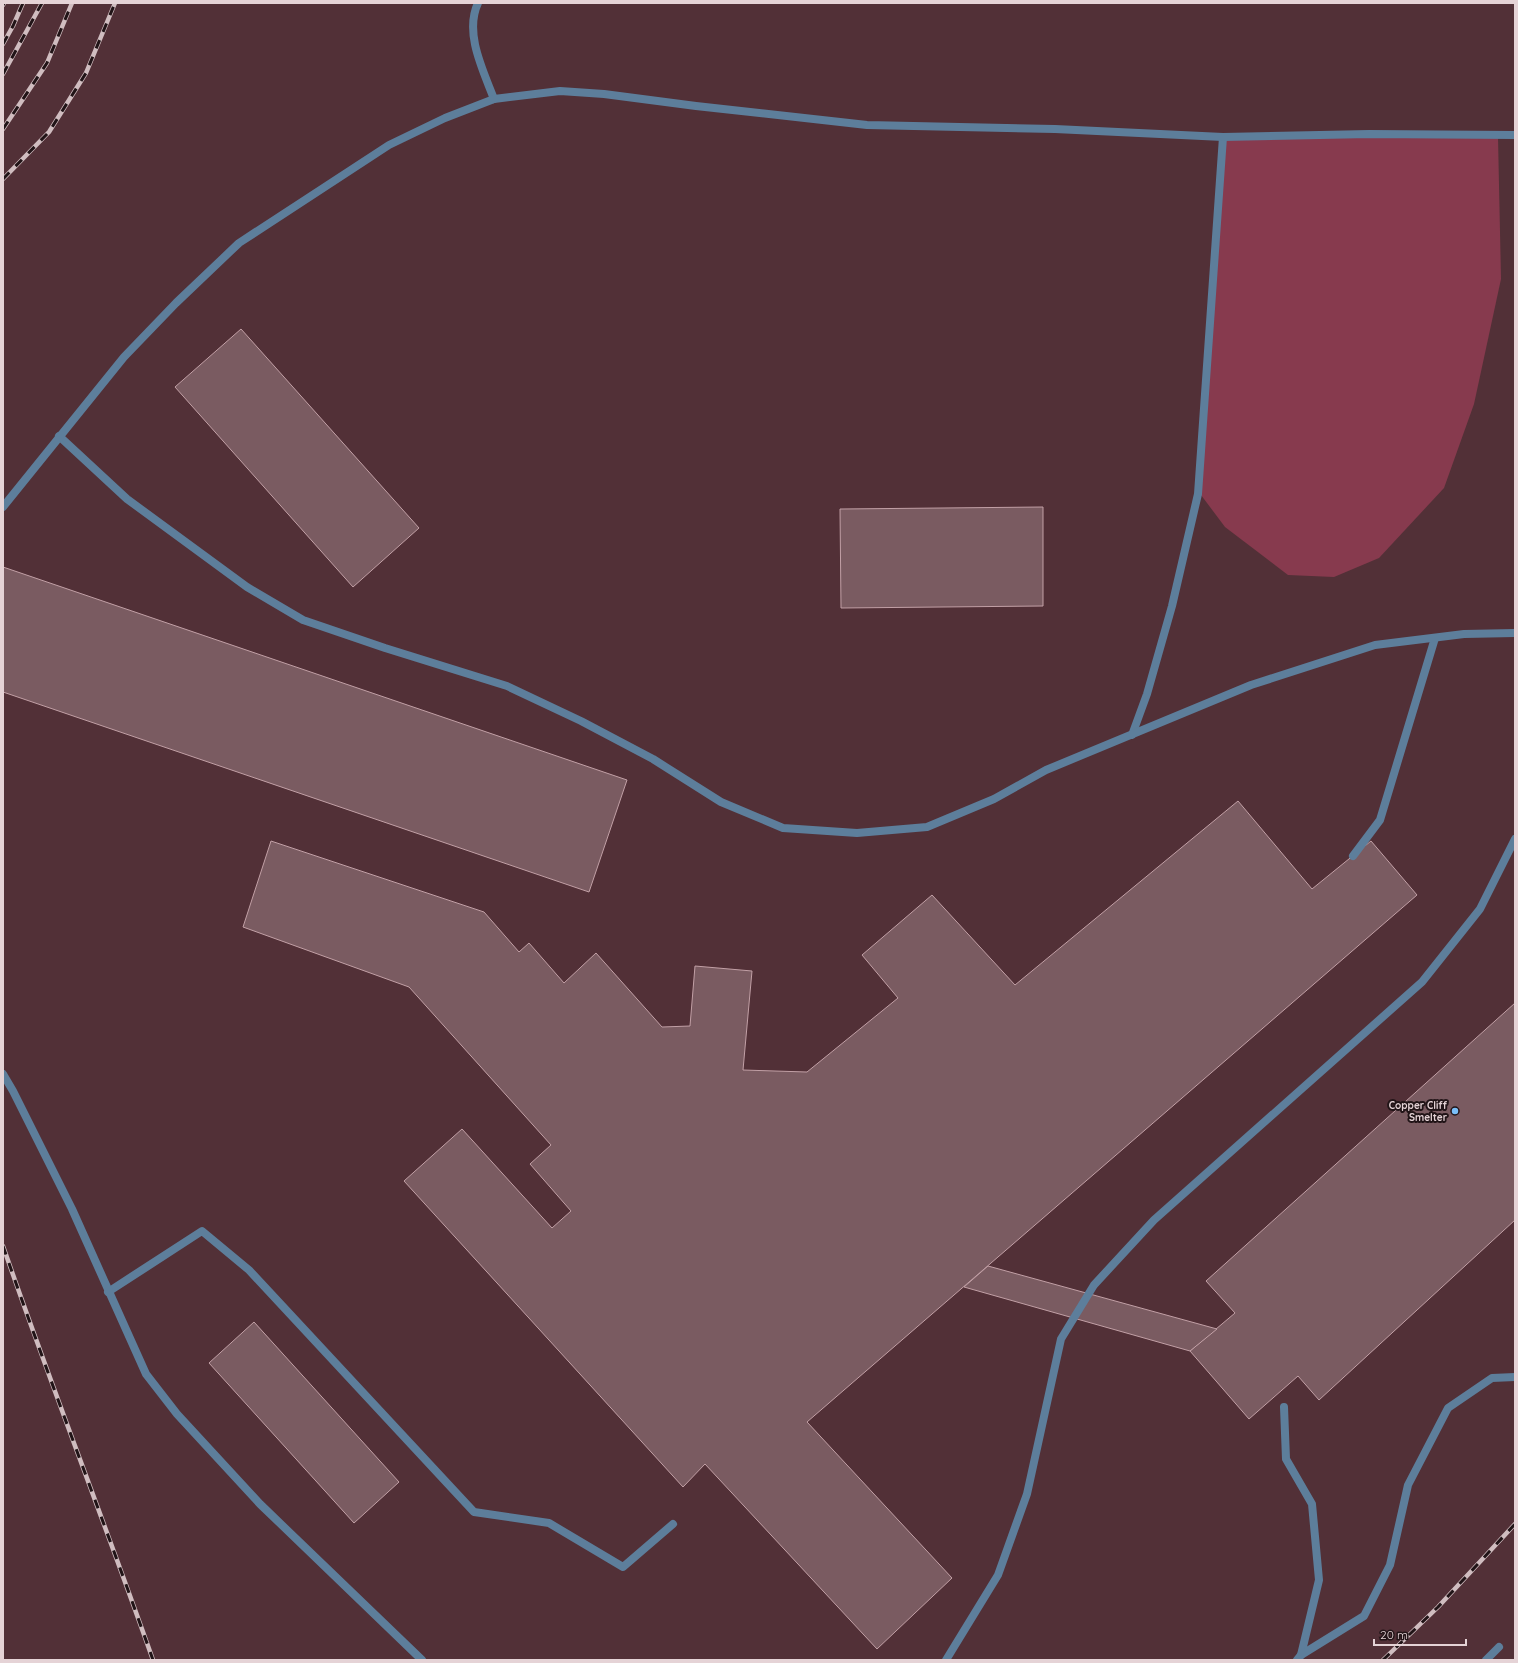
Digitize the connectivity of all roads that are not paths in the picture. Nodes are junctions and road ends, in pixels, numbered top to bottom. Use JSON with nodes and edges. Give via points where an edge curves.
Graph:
{"nodes":[{"id":1,"x":478,"y":3,"type":"edge"},
{"id":2,"x":494,"y":99,"type":"junction"},
{"id":3,"x":1515,"y":135,"type":"edge"},
{"id":4,"x":1223,"y":137,"type":"junction"},
{"id":5,"x":59,"y":436,"type":"junction"},
{"id":6,"x":3,"y":507,"type":"edge"},
{"id":7,"x":1515,"y":633,"type":"edge"},
{"id":8,"x":1435,"y":638,"type":"junction"},
{"id":9,"x":1132,"y":735,"type":"junction"},
{"id":10,"x":1515,"y":839,"type":"edge"},
{"id":11,"x":1353,"y":856,"type":"dead end"},
{"id":12,"x":3,"y":1074,"type":"edge"},
{"id":13,"x":108,"y":1292,"type":"junction"},
{"id":14,"x":1515,"y":1376,"type":"edge"},
{"id":15,"x":1284,"y":1407,"type":"dead end"},
{"id":16,"x":674,"y":1524,"type":"dead end"},
{"id":17,"x":1499,"y":1647,"type":"dead end"},
{"id":18,"x":1299,"y":1658,"type":"edge"},
{"id":19,"x":422,"y":1660,"type":"edge"},
{"id":20,"x":946,"y":1660,"type":"edge"},
{"id":21,"x":1486,"y":1660,"type":"edge"}],
"edges":[{"from":1,"to":2,"type":"street","via":[[473,14],[475,46]]},
{"from":2,"to":4,"type":"street","via":[[560,92],[604,94],[867,125],[1055,129]]},
{"from":2,"to":5,"type":"street","via":[[445,118],[389,145],[239,243],[124,357]]},
{"from":3,"to":4,"type":"street"},
{"from":4,"to":9,"type":"street","via":[[1198,494],[1172,606],[1147,694]]},
{"from":5,"to":6,"type":"street"},
{"from":5,"to":9,"type":"street","via":[[127,499],[247,587],[303,620],[507,686],[653,759],[721,802],[783,828],[857,833],[927,827],[994,799],[1046,770]]},
{"from":7,"to":8,"type":"street","via":[[1464,634]]},
{"from":8,"to":9,"type":"street","via":[[1375,645],[1251,685]]},
{"from":8,"to":11,"type":"street","via":[[1380,820]]},
{"from":10,"to":20,"type":"street","via":[[1480,909],[1422,982],[1154,1220],[1094,1285],[1061,1339],[1028,1494],[998,1575]]},
{"from":12,"to":13,"type":"street","via":[[72,1209]]},
{"from":13,"to":16,"type":"street","via":[[202,1231],[249,1270],[474,1512],[548,1523],[623,1567]]},
{"from":13,"to":19,"type":"street","via":[[146,1374],[178,1414],[260,1504]]},
{"from":14,"to":18,"type":"street","via":[[1492,1378],[1448,1408],[1408,1485],[1390,1565],[1364,1616]]},
{"from":15,"to":18,"type":"street","via":[[1286,1459],[1312,1504],[1319,1580]]},
{"from":17,"to":21,"type":"street"}]}
